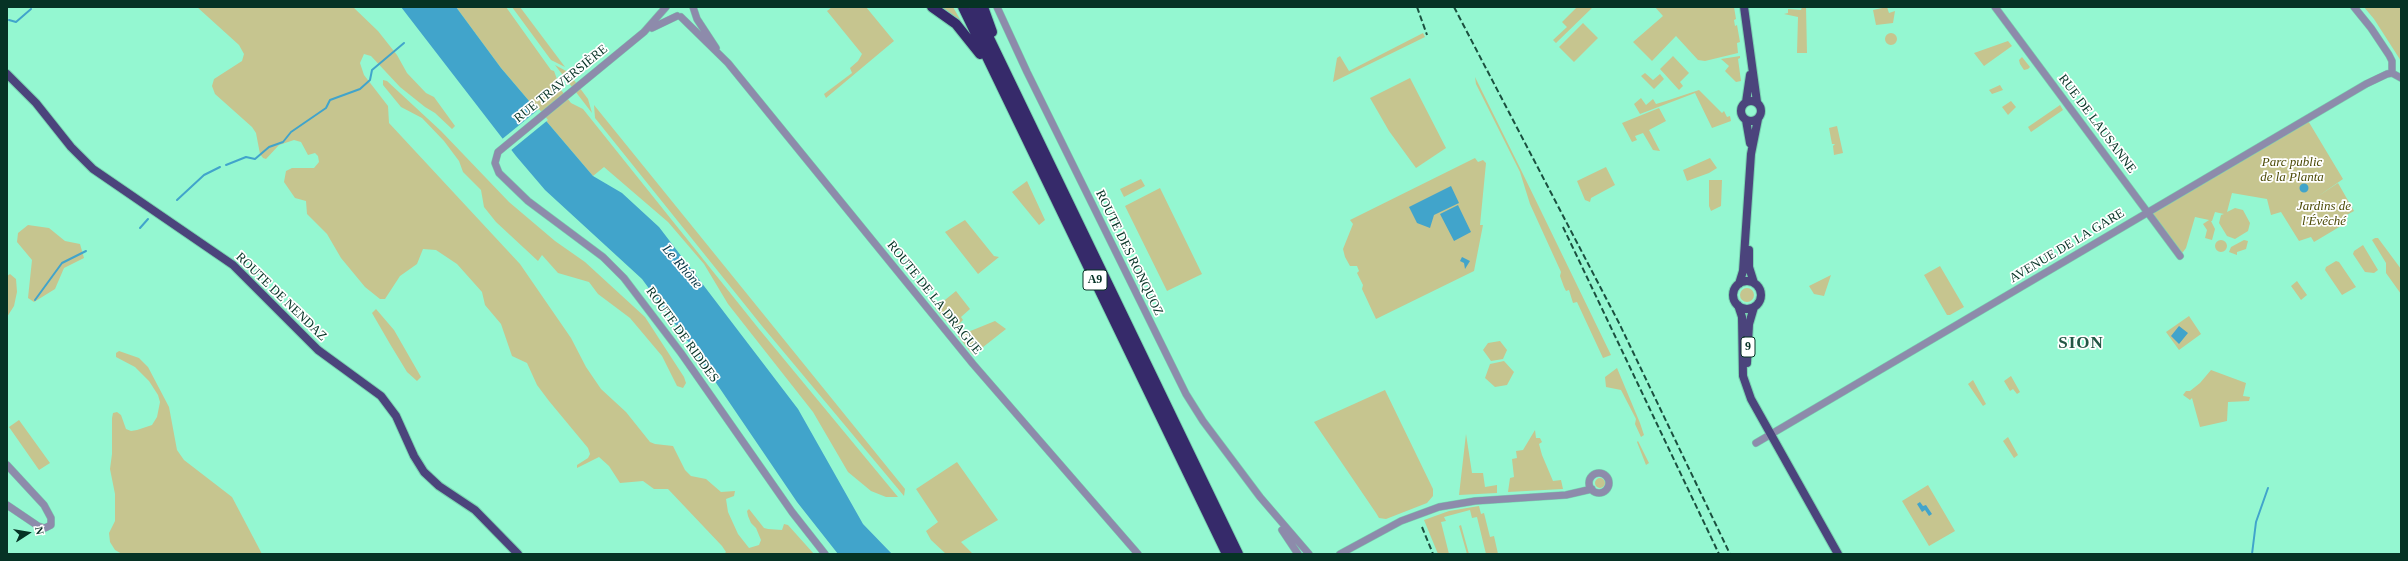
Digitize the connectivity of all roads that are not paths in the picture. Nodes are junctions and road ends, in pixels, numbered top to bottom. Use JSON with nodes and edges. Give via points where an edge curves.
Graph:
{"nodes":[{"id":1,"x":668,"y":7,"type":"edge"},
{"id":2,"x":693,"y":7,"type":"edge"},
{"id":3,"x":932,"y":7,"type":"edge"},
{"id":4,"x":963,"y":7,"type":"edge"},
{"id":5,"x":974,"y":7,"type":"edge"},
{"id":6,"x":983,"y":7,"type":"edge"},
{"id":7,"x":997,"y":7,"type":"edge"},
{"id":8,"x":1744,"y":7,"type":"edge"},
{"id":9,"x":1996,"y":7,"type":"edge"},
{"id":10,"x":2354,"y":7,"type":"edge"},
{"id":11,"x":679,"y":16,"type":"junction"},
{"id":12,"x":644,"y":32,"type":"junction"},
{"id":13,"x":1751,"y":46,"type":"junction"},
{"id":14,"x":718,"y":52,"type":"junction"},
{"id":15,"x":2392,"y":73,"type":"junction"},
{"id":16,"x":7,"y":74,"type":"edge"},
{"id":17,"x":2401,"y":78,"type":"edge"},
{"id":18,"x":999,"y":81,"type":"junction"},
{"id":19,"x":1014,"y":90,"type":"junction"},
{"id":20,"x":1746,"y":102,"type":"junction"},
{"id":21,"x":1756,"y":102,"type":"junction"},
{"id":22,"x":1758,"y":119,"type":"junction"},
{"id":23,"x":1746,"y":120,"type":"junction"},
{"id":24,"x":1751,"y":154,"type":"junction"},
{"id":25,"x":495,"y":157,"type":"joint"},
{"id":26,"x":1748,"y":206,"type":"junction"},
{"id":27,"x":2148,"y":211,"type":"junction"},
{"id":28,"x":2180,"y":256,"type":"dead end"},
{"id":29,"x":1754,"y":283,"type":"junction"},
{"id":30,"x":1739,"y":284,"type":"junction"},
{"id":31,"x":1738,"y":305,"type":"junction"},
{"id":32,"x":1754,"y":307,"type":"junction"},
{"id":33,"x":1748,"y":388,"type":"junction"},
{"id":34,"x":1770,"y":435,"type":"junction"},
{"id":35,"x":1756,"y":443,"type":"dead end"},
{"id":36,"x":7,"y":465,"type":"edge"},
{"id":37,"x":1592,"y":489,"type":"dead end"},
{"id":38,"x":1260,"y":497,"type":"junction"},
{"id":39,"x":7,"y":505,"type":"edge"},
{"id":40,"x":518,"y":554,"type":"edge"},
{"id":41,"x":825,"y":554,"type":"edge"},
{"id":42,"x":1138,"y":554,"type":"edge"},
{"id":43,"x":1227,"y":554,"type":"edge"},
{"id":44,"x":1238,"y":554,"type":"edge"},
{"id":45,"x":1298,"y":554,"type":"edge"},
{"id":46,"x":1309,"y":554,"type":"edge"},
{"id":47,"x":1340,"y":554,"type":"edge"},
{"id":48,"x":1838,"y":554,"type":"edge"}],
"edges":[{"from":1,"to":11,"type":"street","name":"ROUTE DE LA DRAGUE"},
{"from":1,"to":12,"type":"street","name":"RUE TRAVERSIÈRE"},
{"from":2,"to":11,"type":"street","name":"RUE TRAVERSIÈRE","via":[[688,14]]},
{"from":2,"to":14,"type":"street","name":"ROUTE DE LA DRAGUE","via":[[697,19]]},
{"from":3,"to":18,"type":"highway","via":[[950,19],[967,36]]},
{"from":4,"to":18,"type":"highway","number":"A9"},
{"from":5,"to":19,"type":"highway","number":"A9"},
{"from":6,"to":19,"type":"highway"},
{"from":7,"to":38,"type":"street","name":"ROUTE DES RONQUOZ","via":[[1186,394]]},
{"from":8,"to":13,"type":"main road"},
{"from":9,"to":27,"type":"street","name":"RUE DE LAUSANNE"},
{"from":10,"to":15,"type":"street","via":[[2389,55]]},
{"from":11,"to":12,"type":"street","name":"RUE TRAVERSIÈRE"},
{"from":11,"to":14,"type":"street","name":"ROUTE DE LA DRAGUE"},
{"from":12,"to":25,"type":"street","name":"RUE TRAVERSIÈRE","via":[[502,148]]},
{"from":13,"to":20,"type":"main road"},
{"from":13,"to":21,"type":"main road"},
{"from":14,"to":42,"type":"street","name":"ROUTE DE LA DRAGUE","via":[[973,364]]},
{"from":15,"to":17,"type":"street"},
{"from":15,"to":27,"type":"street","name":"AVENUE DE LA GARE","via":[[2366,84]]},
{"from":16,"to":40,"type":"main road","name":"ROUTE DE NENDAZ","via":[[36,103],[93,169],[233,265],[318,350],[381,396],[396,416],[424,472],[475,510]]},
{"from":18,"to":43,"type":"highway","number":"A9"},
{"from":19,"to":44,"type":"highway","number":"A9"},
{"from":20,"to":21,"type":"main road"},
{"from":20,"to":23,"type":"main road","via":[[1741,110]]},
{"from":21,"to":22,"type":"main road","via":[[1762,109]]},
{"from":22,"to":23,"type":"main road"},
{"from":22,"to":24,"type":"main road"},
{"from":23,"to":24,"type":"main road"},
{"from":24,"to":26,"type":"main road"},
{"from":25,"to":41,"type":"street","name":"ROUTE DE RIDDES","via":[[499,172],[520,193],[604,257],[624,278]]},
{"from":26,"to":29,"type":"main road","via":[[1749,267]]},
{"from":26,"to":30,"type":"main road","via":[[1743,271]]},
{"from":27,"to":28,"type":"street","name":"RUE DE LAUSANNE"},
{"from":27,"to":34,"type":"street","name":"AVENUE DE LA GARE"},
{"from":29,"to":30,"type":"main road","via":[[1746,281]]},
{"from":29,"to":32,"type":"main road","via":[[1760,295]]},
{"from":30,"to":31,"type":"main road","via":[[1733,294]]},
{"from":31,"to":32,"type":"main road"},
{"from":31,"to":33,"type":"main road","number":"9","via":[[1742,317],[1743,376]]},
{"from":32,"to":33,"type":"main road","number":"9","via":[[1749,324]]},
{"from":33,"to":34,"type":"main road","number":"9"},
{"from":34,"to":35,"type":"street","name":"AVENUE DE LA GARE"},
{"from":34,"to":48,"type":"main road","number":"9"},
{"from":36,"to":39,"type":"street","via":[[44,505],[51,518],[51,525],[46,528],[38,526]]},
{"from":37,"to":47,"type":"street","via":[[1566,496],[1485,500],[1439,507],[1401,521]]},
{"from":38,"to":45,"type":"street","name":"ROUTE DES RONQUOZ"},
{"from":38,"to":46,"type":"street","name":"ROUTE DES RONQUOZ"}]}
